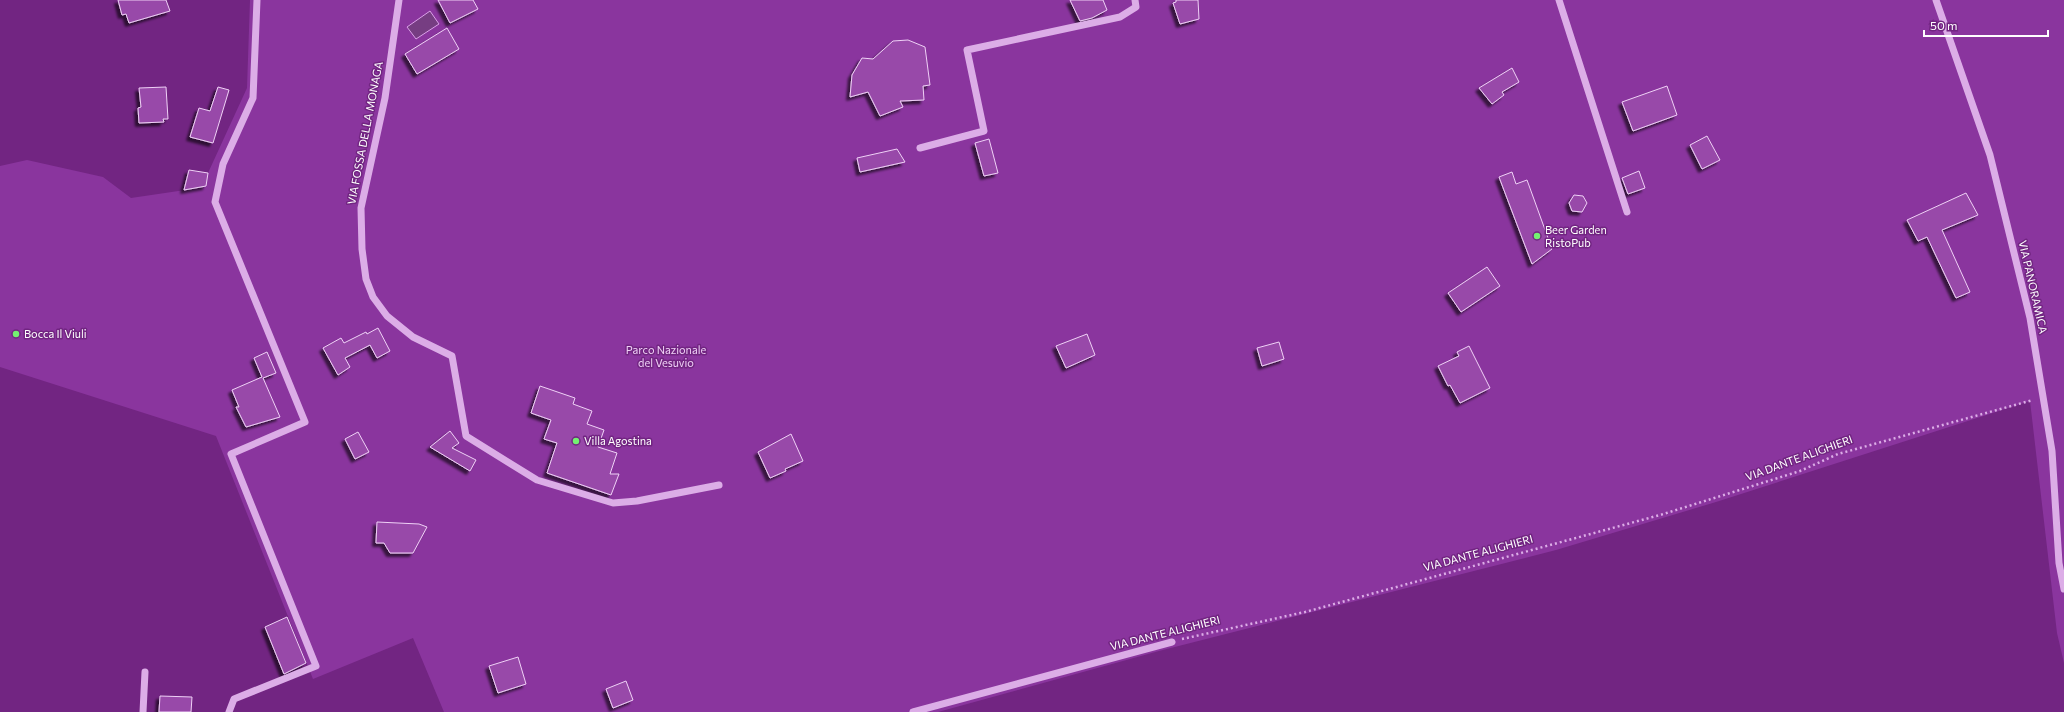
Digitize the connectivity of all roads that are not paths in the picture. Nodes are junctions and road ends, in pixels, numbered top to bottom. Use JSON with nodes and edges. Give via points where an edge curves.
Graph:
{"nodes":[{"id":1,"x":257,"y":0,"type":"edge"},
{"id":2,"x":398,"y":0,"type":"edge"},
{"id":3,"x":1135,"y":0,"type":"edge"},
{"id":4,"x":1559,"y":0,"type":"edge"},
{"id":5,"x":1936,"y":0,"type":"edge"},
{"id":6,"x":920,"y":148,"type":"dead end"},
{"id":7,"x":1627,"y":212,"type":"dead end"},
{"id":8,"x":719,"y":485,"type":"dead end"},
{"id":9,"x":2064,"y":589,"type":"edge"},
{"id":10,"x":1172,"y":642,"type":"road end"},
{"id":11,"x":145,"y":672,"type":"dead end"},
{"id":12,"x":143,"y":712,"type":"edge"},
{"id":13,"x":229,"y":712,"type":"edge"},
{"id":14,"x":913,"y":712,"type":"edge"}],
"edges":[{"from":1,"to":13,"type":"street","via":[[253,98],[223,164],[215,202],[305,422],[231,454],[316,666],[234,700]]},
{"from":2,"to":8,"type":"street","name":"VIA FOSSA DELLA MONAGA","via":[[385,98],[361,208],[365,272],[374,297],[387,316],[413,337],[452,356],[466,436],[537,480],[613,503],[637,501]]},
{"from":3,"to":6,"type":"street","via":[[1136,7],[1120,17],[967,50],[984,131]]},
{"from":4,"to":7,"type":"street"},
{"from":5,"to":9,"type":"street","name":"VIA PANORAMICA","via":[[1990,154],[2030,318],[2052,451],[2059,563]]},
{"from":10,"to":14,"type":"street","name":"VIA DANTE ALIGHIERI"},
{"from":11,"to":12,"type":"street"}]}
